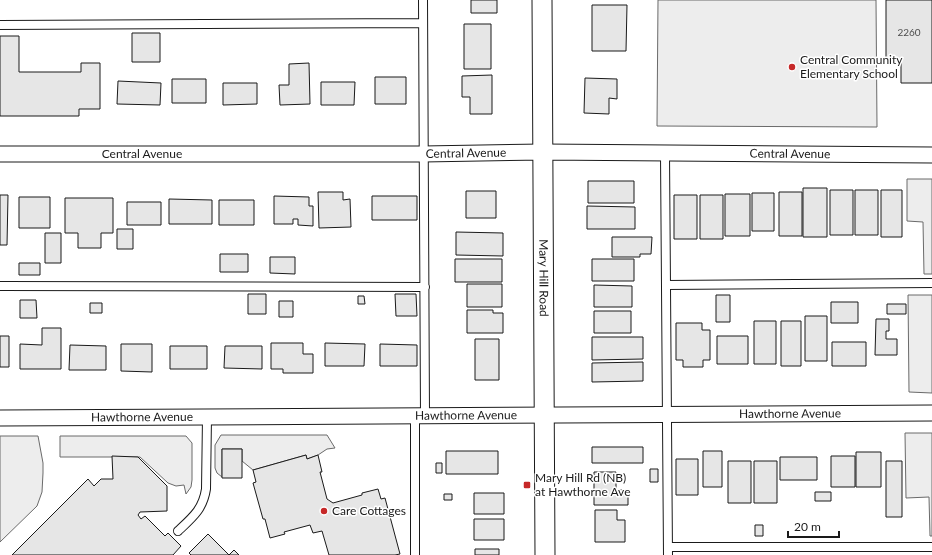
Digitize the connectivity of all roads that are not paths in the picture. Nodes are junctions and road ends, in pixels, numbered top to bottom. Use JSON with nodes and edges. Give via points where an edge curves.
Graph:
{"nodes":[{"id":1,"x":422,"y":0,"type":"edge"},
{"id":2,"x":542,"y":0,"type":"edge"},
{"id":3,"x":422,"y":23,"type":"junction"},
{"id":4,"x":0,"y":25,"type":"edge"},
{"id":5,"x":543,"y":152,"type":"junction"},
{"id":6,"x":0,"y":154,"type":"edge"},
{"id":7,"x":423,"y":154,"type":"junction"},
{"id":8,"x":665,"y":154,"type":"junction"},
{"id":9,"x":932,"y":155,"type":"edge"},
{"id":10,"x":932,"y":283,"type":"edge"},
{"id":11,"x":666,"y":284,"type":"junction"},
{"id":12,"x":0,"y":286,"type":"edge"},
{"id":13,"x":425,"y":287,"type":"junction"},
{"id":14,"x":932,"y":413,"type":"edge"},
{"id":15,"x":667,"y":414,"type":"junction"},
{"id":16,"x":420,"y":415,"type":"junction"},
{"id":17,"x":545,"y":415,"type":"junction"},
{"id":18,"x":207,"y":417,"type":"junction"},
{"id":19,"x":0,"y":418,"type":"edge"},
{"id":20,"x":178,"y":531,"type":"dead end"},
{"id":21,"x":932,"y":547,"type":"edge"},
{"id":22,"x":668,"y":551,"type":"edge"},
{"id":23,"x":415,"y":555,"type":"edge"},
{"id":24,"x":545,"y":555,"type":"edge"}],
"edges":[{"from":1,"to":3,"type":"lane"},
{"from":2,"to":5,"type":"street","name":"Mary Hill Road"},
{"from":3,"to":4,"type":"lane"},
{"from":3,"to":7,"type":"lane"},
{"from":5,"to":7,"type":"street","name":"Central Avenue"},
{"from":5,"to":8,"type":"street","name":"Central Avenue"},
{"from":5,"to":17,"type":"street","name":"Mary Hill Road"},
{"from":6,"to":7,"type":"street","name":"Central Avenue"},
{"from":7,"to":13,"type":"lane"},
{"from":8,"to":9,"type":"street","name":"Central Avenue"},
{"from":8,"to":11,"type":"lane"},
{"from":10,"to":11,"type":"lane"},
{"from":11,"to":15,"type":"lane"},
{"from":12,"to":13,"type":"lane"},
{"from":13,"to":16,"type":"lane"},
{"from":14,"to":15,"type":"street","name":"Hawthorne Avenue"},
{"from":15,"to":17,"type":"street","name":"Hawthorne Avenue"},
{"from":15,"to":22,"type":"lane"},
{"from":16,"to":17,"type":"street","name":"Hawthorne Avenue"},
{"from":16,"to":18,"type":"street","name":"Hawthorne Avenue"},
{"from":16,"to":23,"type":"lane"},
{"from":17,"to":24,"type":"street","name":"Mary Hill Road"},
{"from":18,"to":19,"type":"street","name":"Hawthorne Avenue"},
{"from":18,"to":20,"type":"lane","via":[[204,499],[196,514]]},
{"from":21,"to":22,"type":"lane"}]}
